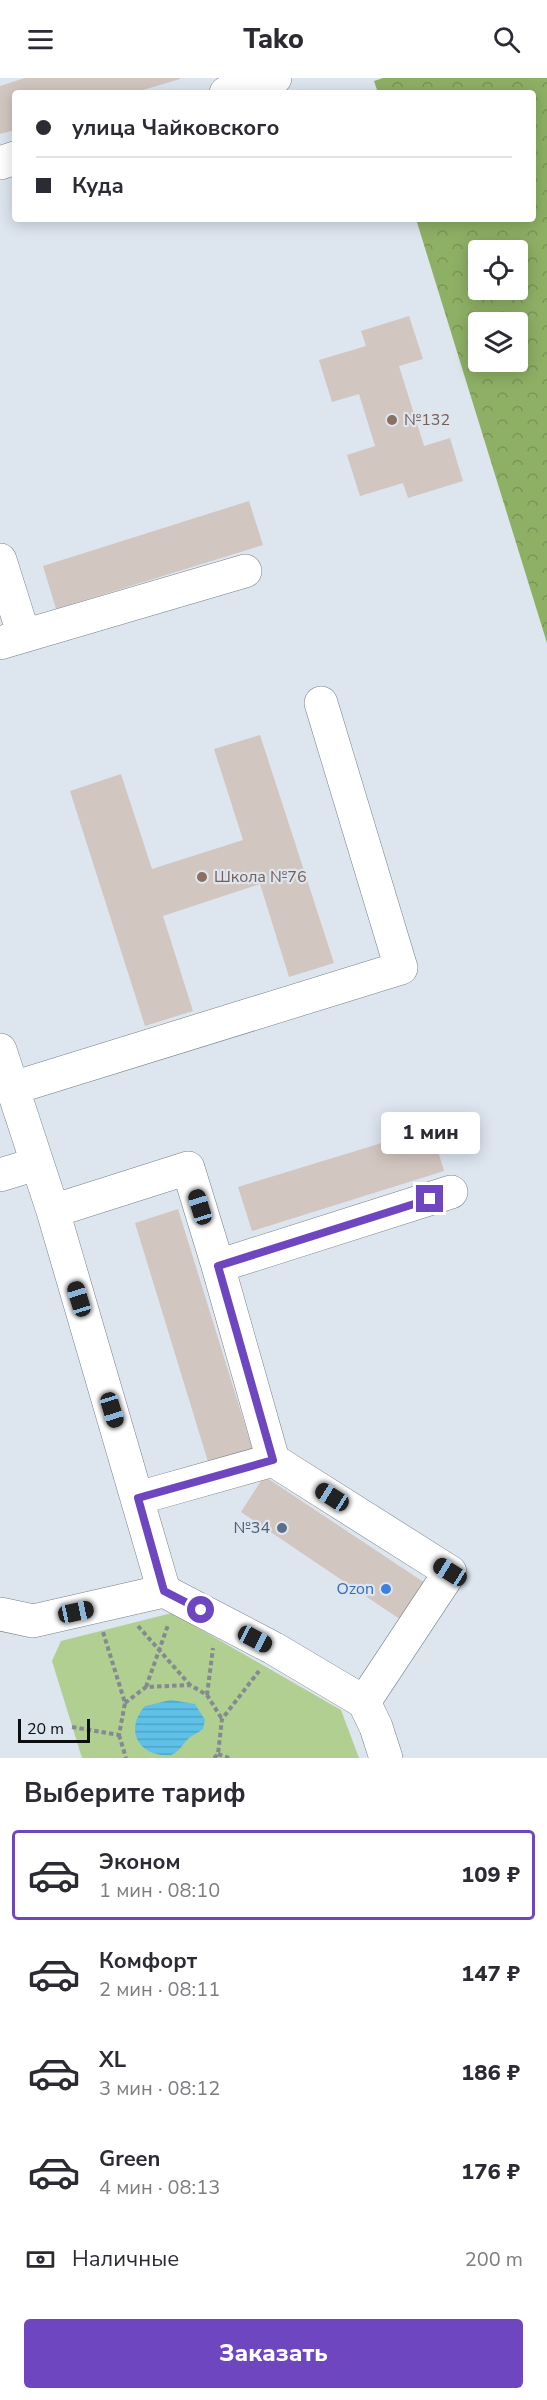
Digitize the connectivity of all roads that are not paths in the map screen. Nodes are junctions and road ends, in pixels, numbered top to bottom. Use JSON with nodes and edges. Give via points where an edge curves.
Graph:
{"nodes":[{"id":1,"x":275,"y":78,"type":"edge"},
{"id":2,"x":236,"y":90,"type":"edge"},
{"id":3,"x":0,"y":560,"type":"edge"},
{"id":4,"x":245,"y":571,"type":"dead end"},
{"id":5,"x":12,"y":640,"type":"edge"},
{"id":6,"x":321,"y":703,"type":"dead end"},
{"id":7,"x":0,"y":1050,"type":"edge"},
{"id":8,"x":13,"y":1088,"type":"junction"},
{"id":9,"x":36,"y":1164,"type":"junction"},
{"id":10,"x":0,"y":1176,"type":"edge"},
{"id":11,"x":451,"y":1192,"type":"dead end"},
{"id":12,"x":53,"y":1211,"type":"junction"},
{"id":13,"x":218,"y":1266,"type":"junction"},
{"id":14,"x":273,"y":1460,"type":"junction"},
{"id":15,"x":138,"y":1498,"type":"junction"},
{"id":16,"x":167,"y":1607,"type":"junction"},
{"id":17,"x":0,"y":1614,"type":"edge"},
{"id":18,"x":364,"y":1702,"type":"junction"},
{"id":19,"x":386,"y":1758,"type":"edge"}],
"edges":[{"from":1,"to":2,"type":"street"},
{"from":3,"to":5,"type":"street"},
{"from":4,"to":5,"type":"street"},
{"from":6,"to":8,"type":"street","via":[[401,968]]},
{"from":7,"to":8,"type":"street"},
{"from":8,"to":9,"type":"street"},
{"from":9,"to":10,"type":"street"},
{"from":9,"to":12,"type":"street"},
{"from":11,"to":13,"type":"street"},
{"from":12,"to":13,"type":"street","via":[[188,1168]]},
{"from":12,"to":15,"type":"street"},
{"from":13,"to":14,"type":"street"},
{"from":14,"to":15,"type":"street"},
{"from":14,"to":18,"type":"street","via":[[450,1572]]},
{"from":15,"to":16,"type":"street"},
{"from":16,"to":17,"type":"street","via":[[97,1608],[33,1621]]},
{"from":16,"to":18,"type":"street","via":[[273,1648]]},
{"from":18,"to":19,"type":"street"}]}
